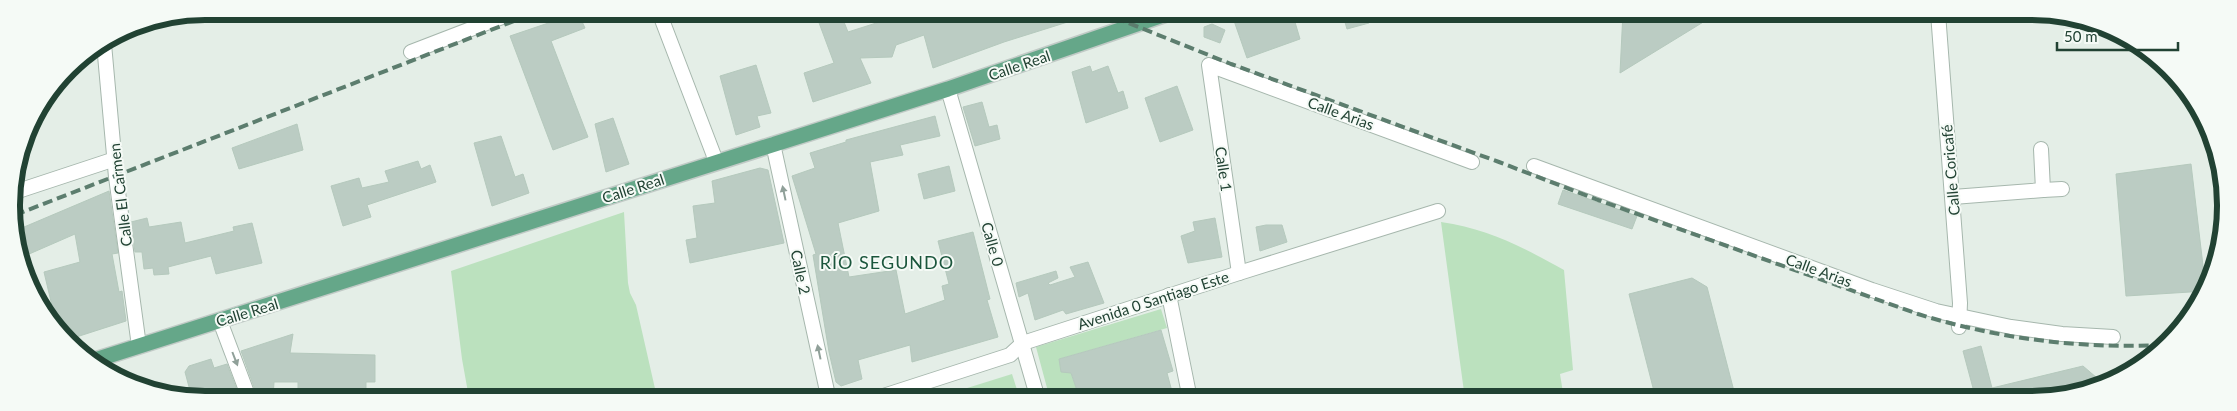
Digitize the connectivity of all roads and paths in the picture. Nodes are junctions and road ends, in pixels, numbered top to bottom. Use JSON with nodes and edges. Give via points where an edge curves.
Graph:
{"nodes":[{"id":1,"x":494,"y":20,"type":"edge"},
{"id":2,"x":662,"y":20,"type":"edge"},
{"id":3,"x":1149,"y":20,"type":"edge"},
{"id":4,"x":1939,"y":20,"type":"edge"},
{"id":5,"x":105,"y":50,"type":"edge"},
{"id":6,"x":412,"y":52,"type":"dead end"},
{"id":7,"x":1209,"y":65,"type":"joint"},
{"id":8,"x":948,"y":89,"type":"junction"},
{"id":9,"x":773,"y":144,"type":"junction"},
{"id":10,"x":2041,"y":149,"type":"dead end"},
{"id":11,"x":115,"y":159,"type":"junction"},
{"id":12,"x":716,"y":161,"type":"junction"},
{"id":13,"x":1472,"y":162,"type":"dead end"},
{"id":14,"x":1534,"y":166,"type":"dead end"},
{"id":15,"x":2062,"y":189,"type":"dead end"},
{"id":16,"x":2043,"y":190,"type":"junction"},
{"id":17,"x":20,"y":191,"type":"edge"},
{"id":18,"x":1953,"y":198,"type":"junction"},
{"id":19,"x":1438,"y":211,"type":"dead end"},
{"id":20,"x":1239,"y":272,"type":"junction"},
{"id":21,"x":1169,"y":295,"type":"junction"},
{"id":22,"x":220,"y":321,"type":"junction"},
{"id":23,"x":1960,"y":322,"type":"junction"},
{"id":24,"x":2113,"y":337,"type":"dead end"},
{"id":25,"x":1023,"y":343,"type":"junction"},
{"id":26,"x":139,"y":346,"type":"junction"},
{"id":27,"x":99,"y":358,"type":"edge"},
{"id":28,"x":246,"y":391,"type":"edge"},
{"id":29,"x":827,"y":391,"type":"edge"},
{"id":30,"x":899,"y":391,"type":"edge"},
{"id":31,"x":1036,"y":391,"type":"edge"},
{"id":32,"x":1188,"y":391,"type":"edge"}],
"edges":[{"from":1,"to":6,"type":"street"},
{"from":2,"to":12,"type":"street"},
{"from":3,"to":8,"type":"main road","name":"Calle Real"},
{"from":4,"to":18,"type":"street","name":"Calle Coricafé"},
{"from":5,"to":11,"type":"street","name":"Calle El Carmen"},
{"from":7,"to":13,"type":"street","name":"Calle Arias"},
{"from":7,"to":20,"type":"street","name":"Calle 1"},
{"from":8,"to":9,"type":"main road","name":"Calle Real"},
{"from":8,"to":25,"type":"street","name":"Calle 0"},
{"from":9,"to":12,"type":"main road","name":"Calle Real"},
{"from":29,"to":9,"type":"street","name":"Calle 2","one_way":true},
{"from":10,"to":16,"type":"street"},
{"from":11,"to":17,"type":"street"},
{"from":11,"to":26,"type":"street","name":"Calle El Carmen"},
{"from":12,"to":22,"type":"main road","name":"Calle Real"},
{"from":14,"to":23,"type":"street","name":"Calle Arias"},
{"from":15,"to":16,"type":"street"},
{"from":16,"to":18,"type":"street"},
{"from":18,"to":23,"type":"street","name":"Calle Coricafé"},
{"from":19,"to":20,"type":"street","name":"Avenida 0 Santiago Este"},
{"from":20,"to":21,"type":"street","name":"Avenida 0 Santiago Este"},
{"from":21,"to":25,"type":"street","name":"Avenida 0 Santiago Este"},
{"from":21,"to":32,"type":"street"},
{"from":22,"to":26,"type":"main road","name":"Calle Real"},
{"from":22,"to":28,"type":"street","one_way":true},
{"from":23,"to":24,"type":"street","name":"Calle Arias"},
{"from":25,"to":30,"type":"street","name":"Avenida 0 Santiago Este","via":[[1010,355]]},
{"from":25,"to":31,"type":"street","name":"Calle 0"},
{"from":26,"to":27,"type":"main road","name":"Calle Real"}]}
